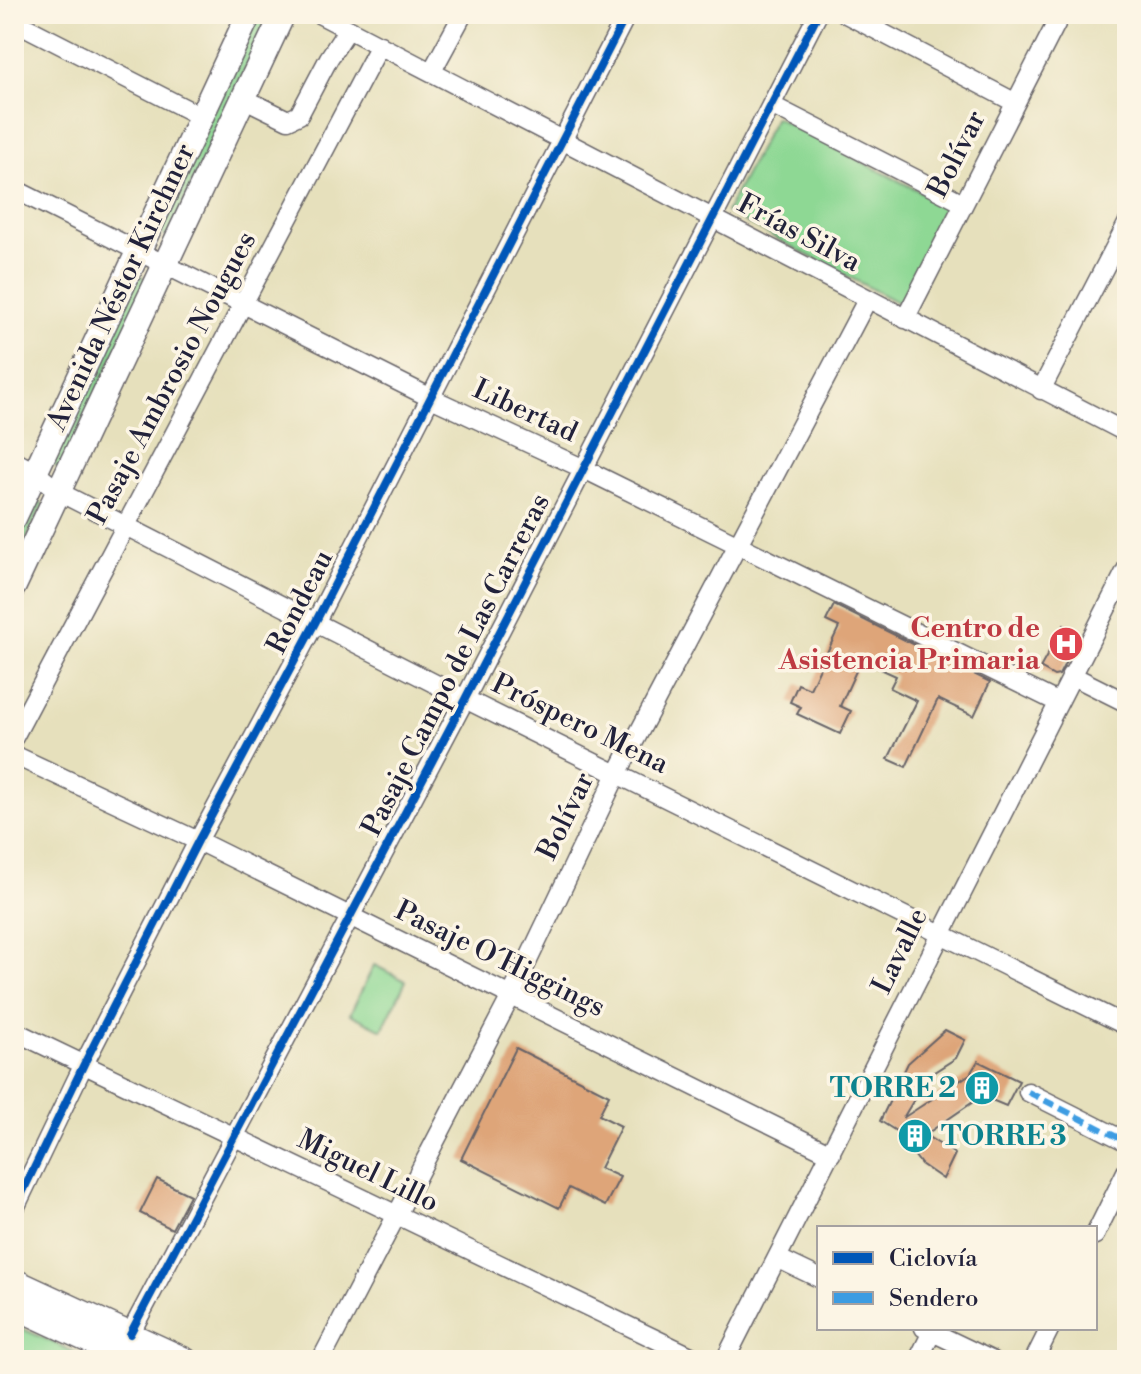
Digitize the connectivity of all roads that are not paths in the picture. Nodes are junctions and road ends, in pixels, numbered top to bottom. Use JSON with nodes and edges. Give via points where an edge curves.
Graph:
{"nodes":[{"id":1,"x":249,"y":14,"type":"edge"},
{"id":2,"x":283,"y":14,"type":"edge"},
{"id":3,"x":319,"y":14,"type":"edge"},
{"id":4,"x":463,"y":14,"type":"edge"},
{"id":5,"x":627,"y":14,"type":"edge"},
{"id":6,"x":818,"y":14,"type":"edge"},
{"id":7,"x":846,"y":14,"type":"edge"},
{"id":8,"x":1061,"y":14,"type":"edge"},
{"id":9,"x":14,"y":21,"type":"edge"},
{"id":10,"x":348,"y":29,"type":"junction"},
{"id":11,"x":380,"y":45,"type":"junction"},
{"id":12,"x":432,"y":71,"type":"junction"},
{"id":13,"x":243,"y":98,"type":"junction"},
{"id":14,"x":1014,"y":102,"type":"junction"},
{"id":15,"x":771,"y":105,"type":"junction"},
{"id":16,"x":200,"y":116,"type":"junction"},
{"id":17,"x":561,"y":142,"type":"junction"},
{"id":18,"x":14,"y":189,"type":"edge"},
{"id":19,"x":963,"y":203,"type":"junction"},
{"id":20,"x":713,"y":219,"type":"junction"},
{"id":21,"x":1127,"y":224,"type":"edge"},
{"id":22,"x":138,"y":250,"type":"junction"},
{"id":23,"x":165,"y":263,"type":"junction"},
{"id":24,"x":867,"y":300,"type":"junction"},
{"id":25,"x":242,"y":303,"type":"junction"},
{"id":26,"x":905,"y":319,"type":"junction"},
{"id":27,"x":1041,"y":390,"type":"junction"},
{"id":28,"x":429,"y":397,"type":"junction"},
{"id":29,"x":1127,"y":433,"type":"edge"},
{"id":30,"x":14,"y":461,"type":"edge"},
{"id":31,"x":582,"y":468,"type":"junction"},
{"id":32,"x":36,"y":473,"type":"junction"},
{"id":33,"x":59,"y":492,"type":"junction"},
{"id":34,"x":14,"y":518,"type":"edge"},
{"id":35,"x":126,"y":526,"type":"junction"},
{"id":36,"x":739,"y":545,"type":"junction"},
{"id":37,"x":1127,"y":568,"type":"edge"},
{"id":38,"x":14,"y":586,"type":"edge"},
{"id":39,"x":315,"y":623,"type":"junction"},
{"id":40,"x":1071,"y":675,"type":"junction"},
{"id":41,"x":465,"y":699,"type":"junction"},
{"id":42,"x":1057,"y":702,"type":"junction"},
{"id":43,"x":1127,"y":703,"type":"edge"},
{"id":44,"x":14,"y":737,"type":"edge"},
{"id":45,"x":14,"y":755,"type":"edge"},
{"id":46,"x":617,"y":774,"type":"junction"},
{"id":47,"x":198,"y":841,"type":"junction"},
{"id":48,"x":351,"y":916,"type":"junction"},
{"id":49,"x":940,"y":933,"type":"junction"},
{"id":50,"x":511,"y":996,"type":"junction"},
{"id":51,"x":1127,"y":1026,"type":"edge"},
{"id":52,"x":14,"y":1031,"type":"edge"},
{"id":53,"x":84,"y":1064,"type":"junction"},
{"id":54,"x":1028,"y":1092,"type":"dead end"},
{"id":55,"x":235,"y":1137,"type":"junction"},
{"id":56,"x":1127,"y":1142,"type":"edge"},
{"id":57,"x":831,"y":1154,"type":"junction"},
{"id":58,"x":1127,"y":1170,"type":"edge"},
{"id":59,"x":14,"y":1210,"type":"edge"},
{"id":60,"x":397,"y":1217,"type":"junction"},
{"id":61,"x":1097,"y":1231,"type":"edge"},
{"id":62,"x":777,"y":1258,"type":"junction"},
{"id":63,"x":817,"y":1277,"type":"edge"},
{"id":64,"x":14,"y":1281,"type":"edge"},
{"id":65,"x":14,"y":1306,"type":"edge"},
{"id":66,"x":928,"y":1330,"type":"edge"},
{"id":67,"x":1049,"y":1330,"type":"edge"},
{"id":68,"x":130,"y":1334,"type":"junction"},
{"id":69,"x":131,"y":1360,"type":"edge"},
{"id":70,"x":185,"y":1360,"type":"edge"},
{"id":71,"x":321,"y":1360,"type":"edge"},
{"id":72,"x":699,"y":1360,"type":"edge"},
{"id":73,"x":725,"y":1360,"type":"edge"},
{"id":74,"x":918,"y":1360,"type":"edge"},
{"id":75,"x":991,"y":1360,"type":"edge"},
{"id":76,"x":1034,"y":1360,"type":"edge"}],
"edges":[{"from":1,"to":16,"type":"main road","name":"Avenida Néstor Kirchner"},
{"from":2,"to":13,"type":"main road","name":"Avenida Néstor Kirchner"},
{"from":3,"to":10,"type":"street","name":"Frías Silva"},
{"from":4,"to":12,"type":"street"},
{"from":5,"to":17,"type":"street","name":"Rondeau"},
{"from":6,"to":15,"type":"street","name":"Pasaje Campo de Las Carreras"},
{"from":7,"to":14,"type":"street"},
{"from":8,"to":14,"type":"street","name":"Bolívar"},
{"from":9,"to":16,"type":"street"},
{"from":10,"to":11,"type":"street","name":"Frías Silva"},
{"from":10,"to":13,"type":"street","via":[[294,119]]},
{"from":11,"to":12,"type":"street","name":"Frías Silva"},
{"from":11,"to":25,"type":"street","name":"Pasaje Ambrosio Nougues"},
{"from":12,"to":17,"type":"street","name":"Frías Silva"},
{"from":13,"to":23,"type":"main road","name":"Avenida Néstor Kirchner"},
{"from":14,"to":19,"type":"street","name":"Bolívar"},
{"from":15,"to":19,"type":"street"},
{"from":15,"to":20,"type":"street","name":"Pasaje Campo de Las Carreras"},
{"from":16,"to":22,"type":"main road","name":"Avenida Néstor Kirchner"},
{"from":17,"to":20,"type":"street","name":"Frías Silva"},
{"from":17,"to":28,"type":"street","name":"Rondeau"},
{"from":18,"to":22,"type":"street","name":"Libertad"},
{"from":19,"to":26,"type":"street","name":"Bolívar"},
{"from":20,"to":24,"type":"street","name":"Frías Silva"},
{"from":20,"to":31,"type":"street","name":"Pasaje Campo de Las Carreras"},
{"from":21,"to":27,"type":"street"},
{"from":22,"to":23,"type":"street","name":"Libertad"},
{"from":22,"to":32,"type":"main road","name":"Avenida Néstor Kirchner"},
{"from":23,"to":25,"type":"street","name":"Libertad"},
{"from":23,"to":33,"type":"main road","name":"Avenida Néstor Kirchner"},
{"from":24,"to":26,"type":"street","name":"Frías Silva"},
{"from":24,"to":36,"type":"street","name":"Bolívar"},
{"from":25,"to":28,"type":"street","name":"Libertad"},
{"from":25,"to":35,"type":"street","name":"Pasaje Ambrosio Nougues"},
{"from":26,"to":27,"type":"street","name":"Frías Silva"},
{"from":27,"to":29,"type":"street","name":"Frías Silva"},
{"from":28,"to":31,"type":"street","name":"Libertad"},
{"from":28,"to":39,"type":"street","name":"Rondeau"},
{"from":30,"to":32,"type":"street","name":"Próspero Mena"},
{"from":31,"to":36,"type":"street","name":"Libertad"},
{"from":31,"to":41,"type":"street","name":"Pasaje Campo de Las Carreras"},
{"from":32,"to":33,"type":"street","name":"Próspero Mena"},
{"from":32,"to":34,"type":"main road","name":"Avenida Néstor Kirchner"},
{"from":33,"to":35,"type":"street","name":"Próspero Mena"},
{"from":33,"to":38,"type":"main road","name":"Avenida Néstor Kirchner"},
{"from":35,"to":39,"type":"street","name":"Próspero Mena"},
{"from":35,"to":44,"type":"street","name":"Pasaje Ambrosio Nougues"},
{"from":36,"to":42,"type":"street","name":"Libertad"},
{"from":36,"to":46,"type":"street","name":"Bolívar"},
{"from":37,"to":40,"type":"street","name":"Lavalle"},
{"from":39,"to":41,"type":"street","name":"Próspero Mena"},
{"from":39,"to":47,"type":"street","name":"Rondeau"},
{"from":40,"to":42,"type":"street","name":"Lavalle"},
{"from":40,"to":43,"type":"street"},
{"from":41,"to":46,"type":"street","name":"Próspero Mena"},
{"from":41,"to":48,"type":"street","name":"Pasaje Campo de Las Carreras"},
{"from":42,"to":49,"type":"street","name":"Lavalle"},
{"from":45,"to":47,"type":"street","name":"Pasaje O´Higgings"},
{"from":46,"to":49,"type":"street","name":"Próspero Mena"},
{"from":46,"to":50,"type":"street","name":"Bolívar"},
{"from":47,"to":48,"type":"street","name":"Pasaje O´Higgings"},
{"from":47,"to":53,"type":"street","name":"Rondeau"},
{"from":48,"to":50,"type":"street","name":"Pasaje O´Higgings"},
{"from":48,"to":55,"type":"street","name":"Pasaje Campo de Las Carreras"},
{"from":49,"to":51,"type":"street","name":"Próspero Mena"},
{"from":49,"to":57,"type":"street","name":"Lavalle"},
{"from":50,"to":57,"type":"street","name":"Pasaje O´Higgings"},
{"from":50,"to":60,"type":"street","name":"Bolívar"},
{"from":52,"to":53,"type":"street","name":"Miguel Lillo"},
{"from":53,"to":55,"type":"street","name":"Miguel Lillo"},
{"from":53,"to":59,"type":"street","name":"Rondeau"},
{"from":54,"to":56,"type":"street"},
{"from":55,"to":60,"type":"street","name":"Miguel Lillo"},
{"from":55,"to":68,"type":"street","name":"Pasaje Campo de Las Carreras"},
{"from":57,"to":62,"type":"street","name":"Lavalle"},
{"from":58,"to":61,"type":"street"},
{"from":60,"to":71,"type":"street","name":"Bolívar"},
{"from":60,"to":72,"type":"street","name":"Miguel Lillo"},
{"from":62,"to":63,"type":"street"},
{"from":62,"to":73,"type":"street","name":"Lavalle"},
{"from":64,"to":68,"type":"main road"},
{"from":65,"to":69,"type":"main road"},
{"from":66,"to":74,"type":"street"},
{"from":66,"to":75,"type":"street"},
{"from":67,"to":76,"type":"street"},
{"from":68,"to":70,"type":"main road"}]}
